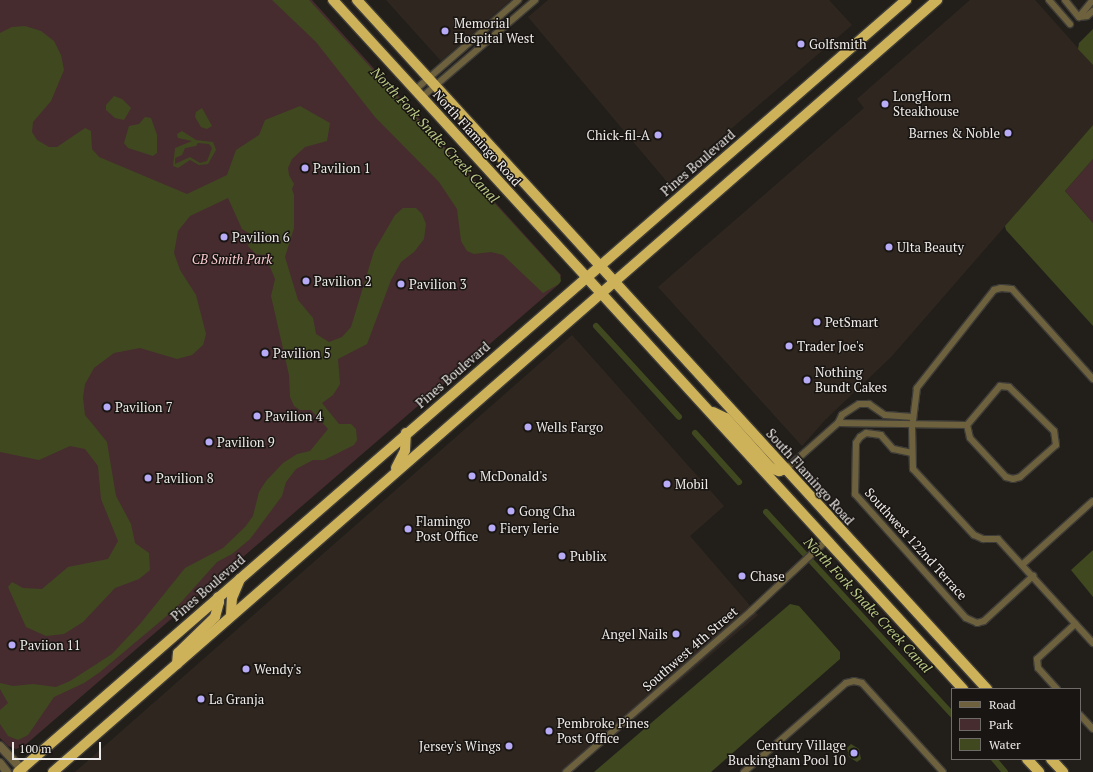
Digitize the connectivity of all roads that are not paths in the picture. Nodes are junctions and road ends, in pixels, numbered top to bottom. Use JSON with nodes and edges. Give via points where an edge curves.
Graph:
{"nodes":[{"id":1,"x":332,"y":0,"type":"edge"},
{"id":2,"x":356,"y":0,"type":"edge"},
{"id":3,"x":518,"y":0,"type":"edge"},
{"id":4,"x":535,"y":0,"type":"edge"},
{"id":5,"x":906,"y":0,"type":"edge"},
{"id":6,"x":938,"y":0,"type":"edge"},
{"id":7,"x":1049,"y":0,"type":"edge"},
{"id":8,"x":1065,"y":0,"type":"edge"},
{"id":9,"x":1093,"y":0,"type":"edge"},
{"id":10,"x":1093,"y":11,"type":"edge"},
{"id":11,"x":1079,"y":17,"type":"junction"},
{"id":12,"x":1070,"y":24,"type":"dead end"},
{"id":13,"x":432,"y":82,"type":"junction"},
{"id":14,"x":419,"y":94,"type":"junction"},
{"id":15,"x":600,"y":265,"type":"junction"},
{"id":16,"x":586,"y":278,"type":"junction"},
{"id":17,"x":615,"y":281,"type":"junction"},
{"id":18,"x":601,"y":294,"type":"junction"},
{"id":19,"x":1093,"y":379,"type":"edge"},
{"id":20,"x":706,"y":408,"type":"junction"},
{"id":21,"x":913,"y":417,"type":"junction"},
{"id":22,"x":838,"y":423,"type":"junction"},
{"id":23,"x":967,"y":425,"type":"junction"},
{"id":24,"x":912,"y":426,"type":"junction"},
{"id":25,"x":406,"y":433,"type":"junction"},
{"id":26,"x":912,"y":453,"type":"junction"},
{"id":27,"x":786,"y":469,"type":"junction"},
{"id":28,"x":393,"y":473,"type":"junction"},
{"id":29,"x":1093,"y":501,"type":"edge"},
{"id":30,"x":827,"y":540,"type":"junction"},
{"id":31,"x":1022,"y":564,"type":"junction"},
{"id":32,"x":1033,"y":576,"type":"junction"},
{"id":33,"x":241,"y":577,"type":"junction"},
{"id":34,"x":218,"y":597,"type":"junction"},
{"id":35,"x":231,"y":615,"type":"junction"},
{"id":36,"x":1075,"y":624,"type":"junction"},
{"id":37,"x":1093,"y":643,"type":"edge"},
{"id":38,"x":177,"y":664,"type":"junction"},
{"id":39,"x":962,"y":688,"type":"edge"},
{"id":40,"x":986,"y":688,"type":"edge"},
{"id":41,"x":1056,"y":688,"type":"edge"},
{"id":42,"x":1081,"y":715,"type":"edge"},
{"id":43,"x":1093,"y":729,"type":"edge"},
{"id":44,"x":0,"y":746,"type":"edge"},
{"id":45,"x":1028,"y":760,"type":"edge"},
{"id":46,"x":1052,"y":760,"type":"edge"},
{"id":47,"x":0,"y":763,"type":"edge"},
{"id":48,"x":21,"y":771,"type":"edge"},
{"id":49,"x":7,"y":772,"type":"edge"},
{"id":50,"x":53,"y":772,"type":"edge"},
{"id":51,"x":566,"y":772,"type":"edge"},
{"id":52,"x":744,"y":772,"type":"edge"},
{"id":53,"x":943,"y":772,"type":"edge"},
{"id":54,"x":1039,"y":772,"type":"edge"},
{"id":55,"x":1063,"y":772,"type":"edge"}],
"edges":[{"from":1,"to":14,"type":"highway","name":"North Flamingo Road"},
{"from":2,"to":13,"type":"highway","name":"North Flamingo Road"},
{"from":3,"to":13,"type":"street"},
{"from":4,"to":13,"type":"street"},
{"from":5,"to":15,"type":"highway","name":"Pines Boulevard"},
{"from":6,"to":17,"type":"highway"},
{"from":7,"to":12,"type":"street"},
{"from":8,"to":11,"type":"street"},
{"from":9,"to":11,"type":"street"},
{"from":10,"to":11,"type":"street","via":[[1087,16]]},
{"from":13,"to":14,"type":"street"},
{"from":13,"to":14,"type":"street"},
{"from":13,"to":15,"type":"highway","name":"North Flamingo Road"},
{"from":14,"to":16,"type":"highway","name":"North Flamingo Road"},
{"from":15,"to":16,"type":"highway","name":"Pines Boulevard"},
{"from":15,"to":17,"type":"highway","name":"North Flamingo Road"},
{"from":16,"to":18,"type":"highway","name":"North Flamingo Road"},
{"from":16,"to":25,"type":"highway","name":"Pines Boulevard"},
{"from":17,"to":18,"type":"highway"},
{"from":17,"to":27,"type":"highway","name":"South Flamingo Road"},
{"from":18,"to":20,"type":"highway"},
{"from":18,"to":28,"type":"highway"},
{"from":19,"to":21,"type":"street","via":[[1012,289],[1001,288],[994,290],[917,388]]},
{"from":20,"to":27,"type":"highway","via":[[726,418],[770,468],[779,471]]},
{"from":20,"to":30,"type":"highway"},
{"from":21,"to":22,"type":"street","via":[[885,415],[865,403],[850,409]]},
{"from":21,"to":24,"type":"street"},
{"from":22,"to":24,"type":"street"},
{"from":22,"to":27,"type":"street"},
{"from":23,"to":23,"type":"street","via":[[970,438],[1006,477],[1013,479],[1020,477],[1056,445],[1054,431],[1009,387],[1000,386]]},
{"from":23,"to":24,"type":"street"},
{"from":24,"to":26,"type":"street"},
{"from":25,"to":28,"type":"highway","via":[[405,450]]},
{"from":25,"to":33,"type":"highway","name":"Pines Boulevard"},
{"from":26,"to":31,"type":"street","via":[[913,469],[974,535],[983,539],[998,539]]},
{"from":26,"to":32,"type":"street","name":"Southwest 122nd Terrace","via":[[893,449],[881,435],[866,433],[860,437],[856,443],[855,494],[966,618],[977,623],[984,621]]},
{"from":27,"to":40,"type":"highway","name":"South Flamingo Road"},
{"from":28,"to":35,"type":"highway"},
{"from":29,"to":31,"type":"street"},
{"from":30,"to":39,"type":"highway"},
{"from":30,"to":51,"type":"street","name":"Southwest 4th Street","via":[[801,566]]},
{"from":31,"to":32,"type":"street"},
{"from":32,"to":36,"type":"street"},
{"from":33,"to":34,"type":"highway","name":"Pines Boulevard"},
{"from":33,"to":35,"type":"highway","via":[[232,598]]},
{"from":34,"to":38,"type":"highway","via":[[215,616],[178,653]]},
{"from":34,"to":48,"type":"highway","name":"Pines Boulevard"},
{"from":35,"to":38,"type":"highway"},
{"from":36,"to":37,"type":"street"},
{"from":36,"to":41,"type":"street","via":[[1037,659],[1038,668]]},
{"from":38,"to":50,"type":"highway"},
{"from":42,"to":43,"type":"street"},
{"from":44,"to":48,"type":"street"},
{"from":45,"to":54,"type":"highway"},
{"from":46,"to":55,"type":"highway"},
{"from":47,"to":49,"type":"street"},
{"from":52,"to":53,"type":"street","via":[[846,683],[854,681],[862,683]]}]}
